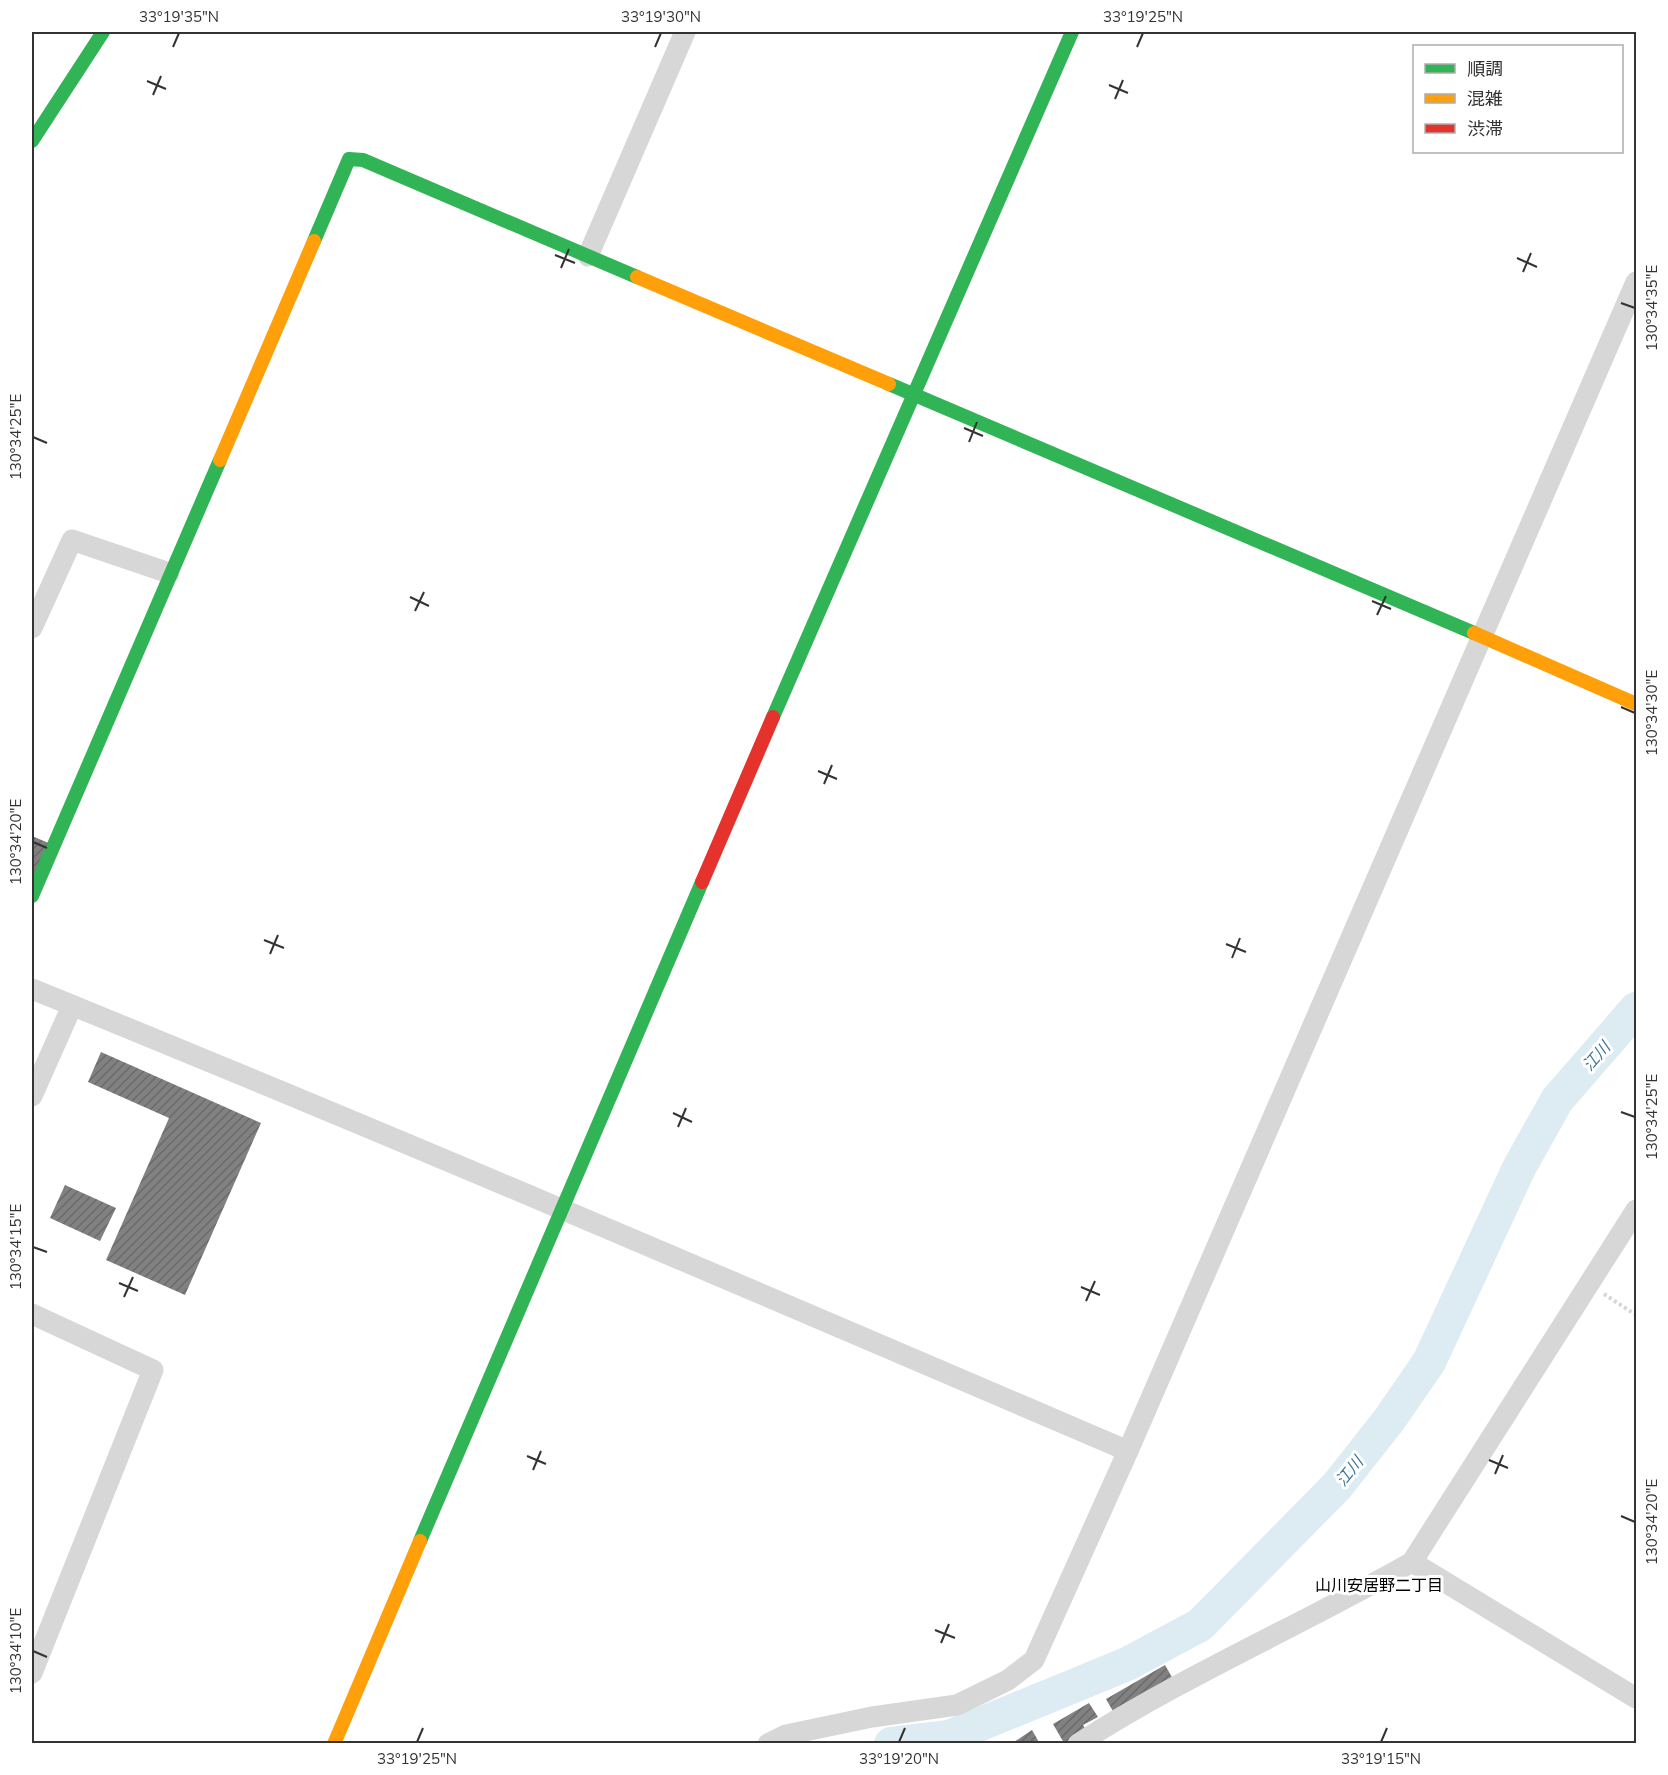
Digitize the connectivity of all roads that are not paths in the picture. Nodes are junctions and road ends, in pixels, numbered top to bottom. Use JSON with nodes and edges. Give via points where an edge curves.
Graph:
{"nodes":[{"id":1,"x":103,"y":32,"type":"edge"},
{"id":2,"x":685,"y":32,"type":"edge"},
{"id":3,"x":1072,"y":32,"type":"edge"},
{"id":4,"x":32,"y":141,"type":"edge"},
{"id":5,"x":588,"y":256,"type":"junction"},
{"id":6,"x":1636,"y":282,"type":"edge"},
{"id":7,"x":911,"y":395,"type":"junction"},
{"id":8,"x":169,"y":573,"type":"junction"},
{"id":9,"x":32,"y":628,"type":"edge"},
{"id":10,"x":1482,"y":636,"type":"junction"},
{"id":11,"x":1636,"y":704,"type":"edge"},
{"id":12,"x":32,"y":896,"type":"edge"},
{"id":13,"x":32,"y":989,"type":"edge"},
{"id":14,"x":72,"y":1006,"type":"junction"},
{"id":15,"x":32,"y":1096,"type":"edge"},
{"id":16,"x":562,"y":1208,"type":"junction"},
{"id":17,"x":1636,"y":1210,"type":"edge"},
{"id":18,"x":32,"y":1314,"type":"edge"},
{"id":19,"x":1128,"y":1451,"type":"junction"},
{"id":20,"x":1413,"y":1562,"type":"junction"},
{"id":21,"x":32,"y":1674,"type":"edge"},
{"id":22,"x":1636,"y":1698,"type":"edge"},
{"id":23,"x":334,"y":1743,"type":"edge"},
{"id":24,"x":768,"y":1743,"type":"edge"},
{"id":25,"x":1078,"y":1743,"type":"edge"}],
"edges":[{"from":1,"to":4,"type":"street"},
{"from":2,"to":5,"type":"street"},
{"from":3,"to":7,"type":"street"},
{"from":5,"to":7,"type":"street"},
{"from":5,"to":8,"type":"street","via":[[363,160],[349,159]]},
{"from":6,"to":10,"type":"street"},
{"from":7,"to":10,"type":"street"},
{"from":7,"to":16,"type":"street"},
{"from":8,"to":9,"type":"street","via":[[72,540]]},
{"from":8,"to":12,"type":"street"},
{"from":10,"to":11,"type":"street"},
{"from":10,"to":19,"type":"street"},
{"from":13,"to":14,"type":"street"},
{"from":14,"to":15,"type":"street"},
{"from":14,"to":16,"type":"street"},
{"from":16,"to":19,"type":"street"},
{"from":16,"to":23,"type":"street"},
{"from":17,"to":20,"type":"street"},
{"from":18,"to":21,"type":"street","via":[[153,1370]]},
{"from":19,"to":24,"type":"street","via":[[1034,1660],[1008,1680],[957,1705],[872,1717],[786,1735]]},
{"from":20,"to":22,"type":"street"},
{"from":20,"to":25,"type":"street","via":[[1239,1652]]}]}
